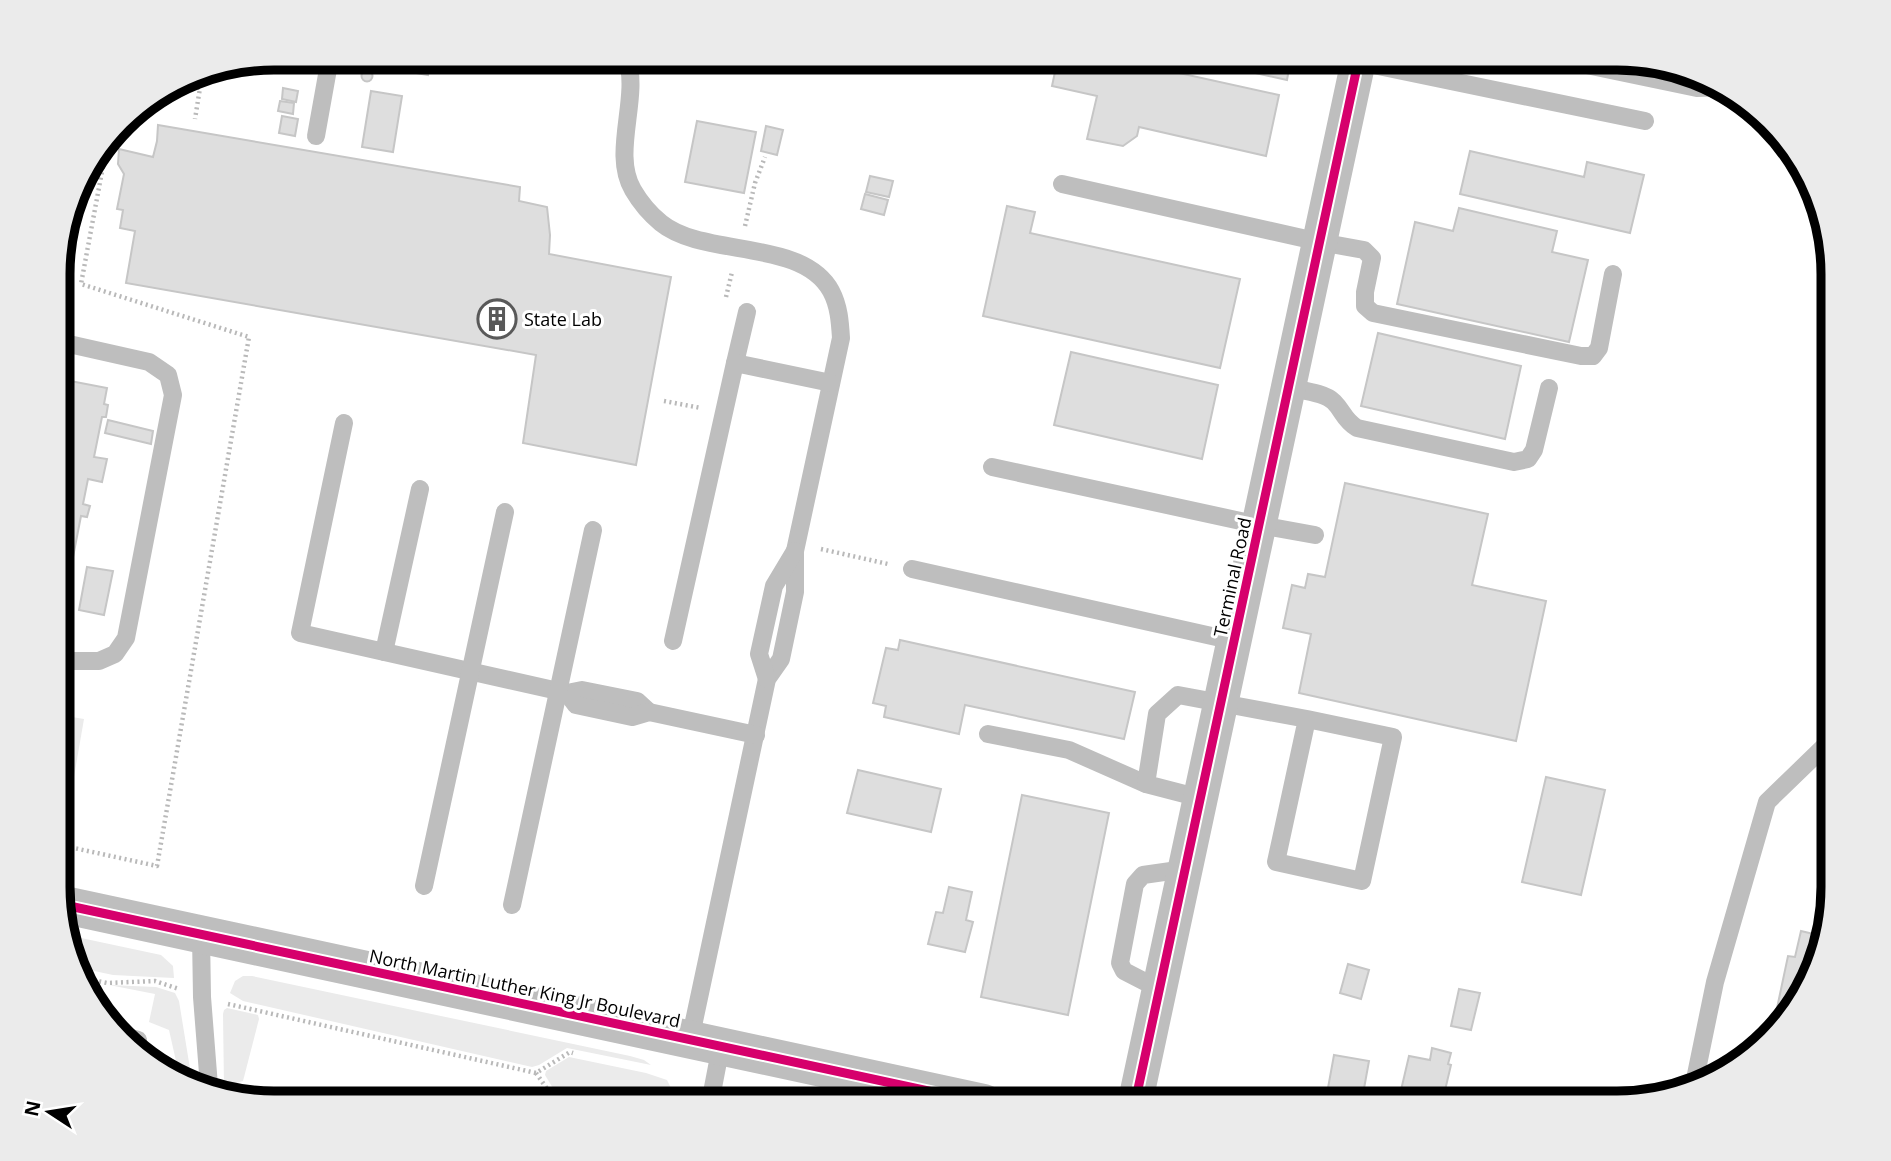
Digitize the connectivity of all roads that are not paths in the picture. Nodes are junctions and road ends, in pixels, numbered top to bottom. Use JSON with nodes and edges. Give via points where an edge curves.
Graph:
{"nodes":[{"id":1,"x":328,"y":70,"type":"edge"},
{"id":2,"x":629,"y":70,"type":"edge"},
{"id":3,"x":1357,"y":70,"type":"edge"},
{"id":4,"x":1406,"y":70,"type":"edge"},
{"id":5,"x":1611,"y":70,"type":"edge"},
{"id":6,"x":1699,"y":88,"type":"edge"},
{"id":7,"x":1645,"y":121,"type":"dead end"},
{"id":8,"x":316,"y":136,"type":"dead end"},
{"id":9,"x":1062,"y":184,"type":"dead end"},
{"id":10,"x":1320,"y":242,"type":"junction"},
{"id":11,"x":1613,"y":274,"type":"dead end"},
{"id":12,"x":747,"y":312,"type":"dead end"},
{"id":13,"x":70,"y":344,"type":"edge"},
{"id":14,"x":735,"y":363,"type":"junction"},
{"id":15,"x":831,"y":383,"type":"junction"},
{"id":16,"x":1289,"y":388,"type":"junction"},
{"id":17,"x":1549,"y":388,"type":"dead end"},
{"id":18,"x":344,"y":422,"type":"dead end"},
{"id":19,"x":992,"y":467,"type":"dead end"},
{"id":20,"x":420,"y":489,"type":"dead end"},
{"id":21,"x":505,"y":512,"type":"dead end"},
{"id":22,"x":1259,"y":525,"type":"junction"},
{"id":23,"x":593,"y":530,"type":"dead end"},
{"id":24,"x":1315,"y":535,"type":"dead end"},
{"id":25,"x":912,"y":569,"type":"road end"},
{"id":26,"x":673,"y":641,"type":"dead end"},
{"id":27,"x":1234,"y":641,"type":"junction"},
{"id":28,"x":384,"y":652,"type":"junction"},
{"id":29,"x":70,"y":661,"type":"edge"},
{"id":30,"x":471,"y":672,"type":"junction"},
{"id":31,"x":563,"y":692,"type":"junction"},
{"id":32,"x":1221,"y":702,"type":"junction"},
{"id":33,"x":1307,"y":719,"type":"junction"},
{"id":34,"x":988,"y":734,"type":"dead end"},
{"id":35,"x":756,"y":735,"type":"junction"},
{"id":36,"x":1821,"y":750,"type":"edge"},
{"id":37,"x":1146,"y":784,"type":"junction"},
{"id":38,"x":1200,"y":798,"type":"junction"},
{"id":39,"x":424,"y":886,"type":"dead end"},
{"id":40,"x":512,"y":905,"type":"dead end"},
{"id":41,"x":71,"y":906,"type":"edge"},
{"id":42,"x":201,"y":934,"type":"junction"},
{"id":43,"x":706,"y":1043,"type":"junction"},
{"id":44,"x":1695,"y":1075,"type":"edge"},
{"id":45,"x":208,"y":1079,"type":"edge"},
{"id":46,"x":709,"y":1091,"type":"edge"},
{"id":47,"x":870,"y":1091,"type":"edge"},
{"id":48,"x":1138,"y":1091,"type":"edge"}],
"edges":[{"from":1,"to":8,"type":"lane"},
{"from":2,"to":15,"type":"lane","via":[[625,160],[631,188],[662,224],[688,237],[787,258],[813,272],[830,289],[839,311],[841,338]]},
{"from":3,"to":10,"type":"street","name":"Terminal Road"},
{"from":4,"to":7,"type":"lane"},
{"from":5,"to":6,"type":"lane"},
{"from":9,"to":10,"type":"lane"},
{"from":10,"to":11,"type":"lane","via":[[1364,250],[1372,258],[1365,306],[1373,313],[1581,356],[1593,356],[1599,348]]},
{"from":10,"to":16,"type":"street","name":"Terminal Road"},
{"from":12,"to":14,"type":"lane"},
{"from":13,"to":29,"type":"lane","via":[[149,362],[168,375],[173,395],[126,638],[115,654],[99,661]]},
{"from":14,"to":15,"type":"lane"},
{"from":14,"to":26,"type":"lane"},
{"from":15,"to":35,"type":"lane","via":[[796,547],[774,586],[759,654],[768,679]]},
{"from":16,"to":17,"type":"lane","via":[[1332,400],[1357,428],[1514,462],[1528,459],[1534,450]]},
{"from":16,"to":22,"type":"street","name":"Terminal Road"},
{"from":18,"to":28,"type":"lane","via":[[300,633]]},
{"from":19,"to":22,"type":"lane"},
{"from":20,"to":28,"type":"lane"},
{"from":21,"to":30,"type":"lane"},
{"from":22,"to":24,"type":"lane"},
{"from":22,"to":27,"type":"street","name":"Terminal Road"},
{"from":23,"to":31,"type":"lane"},
{"from":25,"to":27,"type":"lane"},
{"from":27,"to":32,"type":"street","name":"Terminal Road"},
{"from":28,"to":30,"type":"lane"},
{"from":30,"to":31,"type":"lane"},
{"from":30,"to":39,"type":"lane"},
{"from":31,"to":35,"type":"lane","via":[[582,690],[637,701],[649,712]]},
{"from":31,"to":40,"type":"lane"},
{"from":32,"to":33,"type":"lane"},
{"from":32,"to":37,"type":"lane","via":[[1178,695],[1157,714]]},
{"from":32,"to":38,"type":"street","name":"Terminal Road"},
{"from":33,"to":33,"type":"lane","via":[[1276,862],[1362,881],[1392,737]]},
{"from":34,"to":37,"type":"lane","via":[[1069,750]]},
{"from":35,"to":43,"type":"lane"},
{"from":36,"to":44,"type":"lane","via":[[1767,802],[1715,982]]},
{"from":37,"to":38,"type":"lane"},
{"from":38,"to":48,"type":"street","name":"Terminal Road"},
{"from":41,"to":42,"type":"street","name":"North Martin Luther King Jr Boulevard"},
{"from":42,"to":43,"type":"street","name":"North Martin Luther King Jr Boulevard"},
{"from":42,"to":45,"type":"lane"},
{"from":43,"to":46,"type":"lane"},
{"from":43,"to":47,"type":"street","name":"North Martin Luther King Jr Boulevard"}]}
